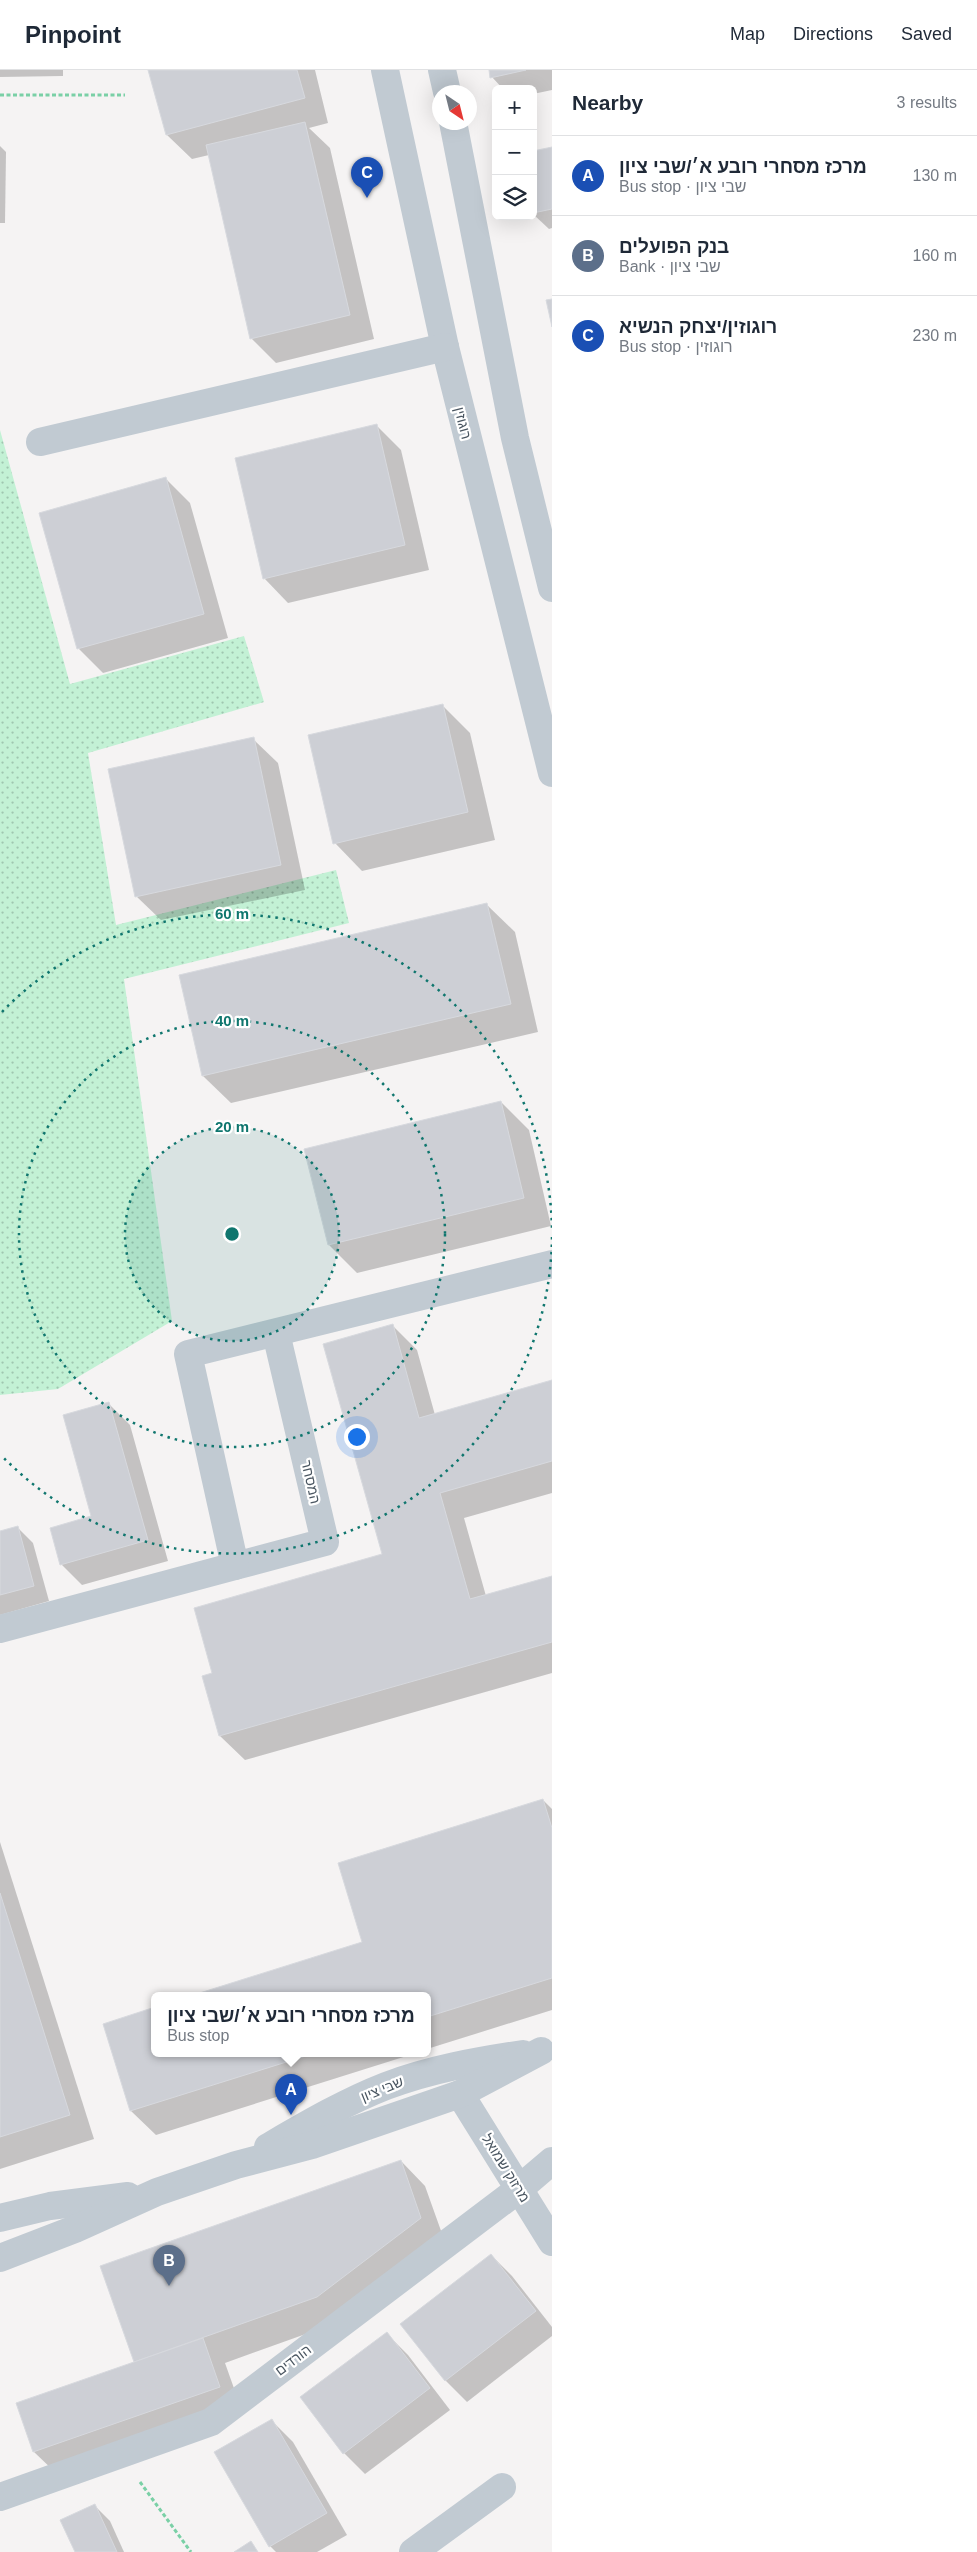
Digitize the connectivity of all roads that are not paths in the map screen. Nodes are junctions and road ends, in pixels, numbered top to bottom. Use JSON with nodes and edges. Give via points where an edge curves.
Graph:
{"nodes":[{"id":1,"x":384,"y":70,"type":"edge"},
{"id":2,"x":442,"y":70,"type":"edge"},
{"id":3,"x":445,"y":85,"type":"edge"},
{"id":4,"x":455,"y":130,"type":"edge"},
{"id":5,"x":445,"y":347,"type":"junction"},
{"id":6,"x":40,"y":442,"type":"dead end"},
{"id":7,"x":552,"y":588,"type":"edge"},
{"id":8,"x":552,"y":774,"type":"edge"},
{"id":9,"x":552,"y":1264,"type":"edge"},
{"id":10,"x":276,"y":1332,"type":"junction"},
{"id":11,"x":235,"y":1566,"type":"junction"},
{"id":12,"x":0,"y":1629,"type":"edge"},
{"id":13,"x":546,"y":2049,"type":"edge"},
{"id":14,"x":460,"y":2094,"type":"junction"},
{"id":15,"x":552,"y":2162,"type":"edge"},
{"id":16,"x":236,"y":2165,"type":"junction"},
{"id":17,"x":519,"y":2189,"type":"junction"},
{"id":18,"x":157,"y":2192,"type":"junction"},
{"id":19,"x":0,"y":2218,"type":"edge"},
{"id":20,"x":552,"y":2242,"type":"edge"},
{"id":21,"x":0,"y":2258,"type":"edge"},
{"id":22,"x":502,"y":2487,"type":"dead end"},
{"id":23,"x":0,"y":2497,"type":"edge"},
{"id":24,"x":413,"y":2552,"type":"edge"}],
"edges":[{"from":1,"to":5,"type":"street","name":"רוגוזין"},
{"from":2,"to":3,"type":"street"},
{"from":4,"to":7,"type":"street","via":[[516,438]]},
{"from":5,"to":6,"type":"street"},
{"from":5,"to":8,"type":"street","name":"רוגוזין"},
{"from":9,"to":10,"type":"street"},
{"from":10,"to":11,"type":"street","via":[[188,1354]]},
{"from":10,"to":11,"type":"street","name":"המסחר","via":[[325,1542]]},
{"from":11,"to":12,"type":"street","name":"המסחר"},
{"from":13,"to":14,"type":"street","name":"שבי ציון"},
{"from":13,"to":16,"type":"street","name":"שבי ציון","via":[[464,2063],[386,2086],[330,2112]]},
{"from":14,"to":16,"type":"street","name":"שבי ציון","via":[[312,2145]]},
{"from":14,"to":17,"type":"street","name":"מרזוק שמואל"},
{"from":15,"to":17,"type":"street","name":"הורדים"},
{"from":16,"to":18,"type":"street","name":"שבי ציון"},
{"from":17,"to":20,"type":"street","name":"מרזוק שמואל"},
{"from":17,"to":23,"type":"street","name":"הורדים","via":[[211,2422]]},
{"from":18,"to":19,"type":"street","name":"שבי ציון","via":[[50,2206]]},
{"from":18,"to":21,"type":"street","name":"שבי ציון"},
{"from":22,"to":24,"type":"street"}]}
